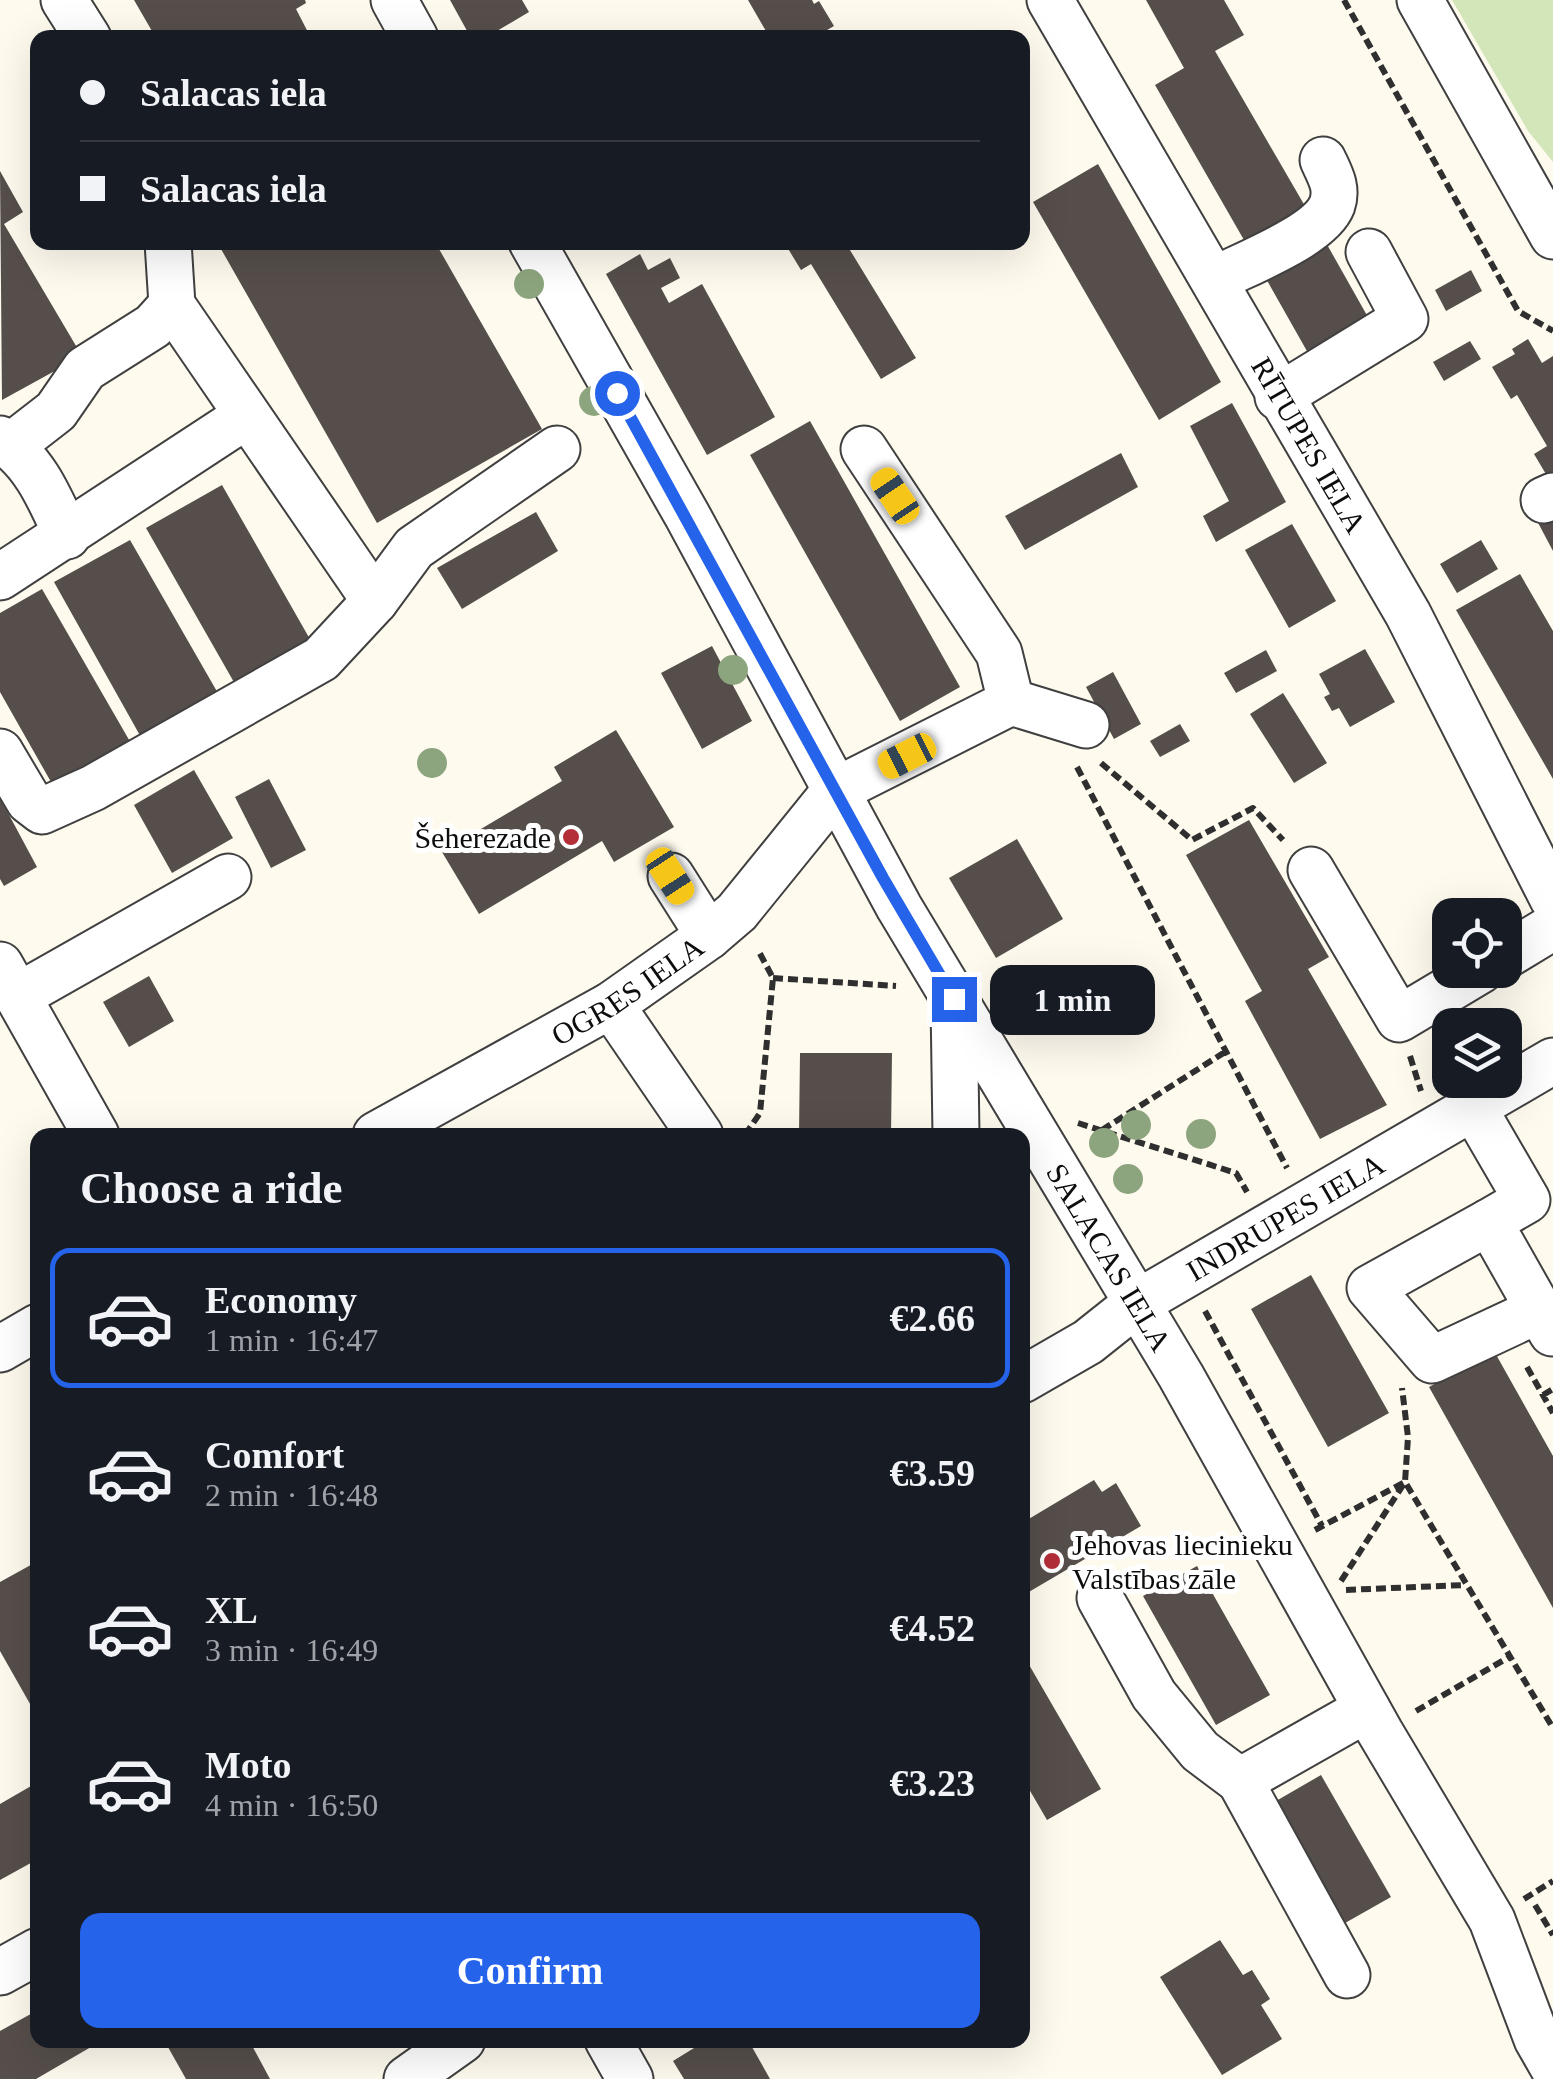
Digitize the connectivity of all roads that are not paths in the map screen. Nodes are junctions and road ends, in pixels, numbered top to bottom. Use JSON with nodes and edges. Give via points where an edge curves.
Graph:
{"nodes":[{"id":1,"x":64,"y":0,"type":"edge"},
{"id":2,"x":394,"y":0,"type":"edge"},
{"id":3,"x":1050,"y":0,"type":"edge"},
{"id":4,"x":1420,"y":0,"type":"edge"},
{"id":5,"x":83,"y":30,"type":"edge"},
{"id":6,"x":411,"y":30,"type":"edge"},
{"id":7,"x":1323,"y":160,"type":"dead end"},
{"id":8,"x":1553,"y":236,"type":"edge"},
{"id":9,"x":167,"y":250,"type":"edge"},
{"id":10,"x":551,"y":250,"type":"edge"},
{"id":11,"x":1368,"y":252,"type":"dead end"},
{"id":12,"x":1214,"y":280,"type":"junction"},
{"id":13,"x":172,"y":305,"type":"junction"},
{"id":14,"x":1278,"y":397,"type":"junction"},
{"id":15,"x":246,"y":416,"type":"junction"},
{"id":16,"x":6,"y":442,"type":"edge"},
{"id":17,"x":557,"y":449,"type":"dead end"},
{"id":18,"x":864,"y":450,"type":"dead end"},
{"id":19,"x":67,"y":536,"type":"junction"},
{"id":20,"x":0,"y":577,"type":"edge"},
{"id":21,"x":375,"y":601,"type":"junction"},
{"id":22,"x":0,"y":752,"type":"edge"},
{"id":23,"x":835,"y":792,"type":"junction"},
{"id":24,"x":1311,"y":870,"type":"road end"},
{"id":25,"x":670,"y":876,"type":"dead end"},
{"id":26,"x":228,"y":877,"type":"dead end"},
{"id":27,"x":1553,"y":899,"type":"edge"},
{"id":28,"x":723,"y":924,"type":"junction"},
{"id":29,"x":1553,"y":927,"type":"edge"},
{"id":30,"x":1522,"y":946,"type":"edge"},
{"id":31,"x":9,"y":980,"type":"edge"},
{"id":32,"x":1451,"y":988,"type":"edge"},
{"id":33,"x":954,"y":999,"type":"junction"},
{"id":34,"x":611,"y":1004,"type":"junction"},
{"id":35,"x":1553,"y":1061,"type":"edge"},
{"id":36,"x":1474,"y":1108,"type":"junction"},
{"id":37,"x":92,"y":1128,"type":"edge"},
{"id":38,"x":389,"y":1128,"type":"edge"},
{"id":39,"x":695,"y":1128,"type":"edge"},
{"id":40,"x":956,"y":1128,"type":"edge"},
{"id":41,"x":1523,"y":1203,"type":"edge"},
{"id":42,"x":1138,"y":1303,"type":"junction"},
{"id":43,"x":1546,"y":1322,"type":"edge"},
{"id":44,"x":30,"y":1332,"type":"edge"},
{"id":45,"x":0,"y":1349,"type":"edge"},
{"id":46,"x":1030,"y":1375,"type":"edge"},
{"id":47,"x":1100,"y":1598,"type":"dead end"},
{"id":48,"x":1374,"y":1720,"type":"junction"},
{"id":49,"x":1240,"y":1782,"type":"junction"},
{"id":50,"x":30,"y":1955,"type":"edge"},
{"id":51,"x":0,"y":1972,"type":"edge"},
{"id":52,"x":1347,"y":1975,"type":"dead end"},
{"id":53,"x":1548,"y":2045,"type":"edge"},
{"id":54,"x":451,"y":2048,"type":"edge"},
{"id":55,"x":613,"y":2048,"type":"edge"},
{"id":56,"x":406,"y":2079,"type":"edge"},
{"id":57,"x":630,"y":2079,"type":"edge"}],
"edges":[{"from":1,"to":5,"type":"street"},
{"from":2,"to":6,"type":"street"},
{"from":3,"to":12,"type":"street","name":"RĪTUPES IELA"},
{"from":4,"to":8,"type":"street"},
{"from":7,"to":12,"type":"street","via":[[1335,185],[1332,206],[1316,226]]},
{"from":9,"to":13,"type":"street"},
{"from":10,"to":23,"type":"street","name":"SALACAS IELA"},
{"from":11,"to":14,"type":"street","via":[[1406,319]]},
{"from":12,"to":14,"type":"street","name":"RĪTUPES IELA"},
{"from":13,"to":15,"type":"street"},
{"from":13,"to":16,"type":"street","via":[[153,326],[85,369],[56,411]]},
{"from":14,"to":27,"type":"street","name":"RĪTUPES IELA","via":[[1408,614]]},
{"from":15,"to":19,"type":"street"},
{"from":15,"to":21,"type":"street"},
{"from":16,"to":19,"type":"street","via":[[38,476]]},
{"from":17,"to":21,"type":"street","via":[[414,548]]},
{"from":18,"to":23,"type":"street","via":[[999,653],[1055,716]]},
{"from":19,"to":20,"type":"street"},
{"from":21,"to":22,"type":"street","via":[[321,659],[42,811],[29,802]]},
{"from":23,"to":28,"type":"street","name":"OGRES IELA"},
{"from":23,"to":33,"type":"street","name":"SALACAS IELA"},
{"from":24,"to":32,"type":"street","via":[[1399,1019]]},
{"from":25,"to":28,"type":"street"},
{"from":26,"to":31,"type":"street"},
{"from":28,"to":34,"type":"street","name":"OGRES IELA"},
{"from":29,"to":30,"type":"street"},
{"from":31,"to":37,"type":"street"},
{"from":33,"to":40,"type":"street"},
{"from":33,"to":42,"type":"street","name":"SALACAS IELA"},
{"from":34,"to":38,"type":"street","name":"OGRES IELA"},
{"from":34,"to":39,"type":"street"},
{"from":35,"to":36,"type":"street","name":"INDRUPES IELA"},
{"from":36,"to":41,"type":"street"},
{"from":36,"to":42,"type":"street","name":"INDRUPES IELA"},
{"from":41,"to":43,"type":"street"},
{"from":41,"to":43,"type":"street","via":[[1370,1288],[1432,1360]]},
{"from":42,"to":46,"type":"street","name":"INDRUPES IELA"},
{"from":42,"to":48,"type":"street","name":"SALACAS IELA"},
{"from":44,"to":45,"type":"street"},
{"from":47,"to":49,"type":"street","via":[[1154,1694],[1200,1751]]},
{"from":48,"to":49,"type":"street"},
{"from":48,"to":53,"type":"street","name":"SALACAS IELA","via":[[1492,1920]]},
{"from":49,"to":52,"type":"street"},
{"from":50,"to":51,"type":"street"},
{"from":54,"to":56,"type":"street"},
{"from":55,"to":57,"type":"street"}]}
